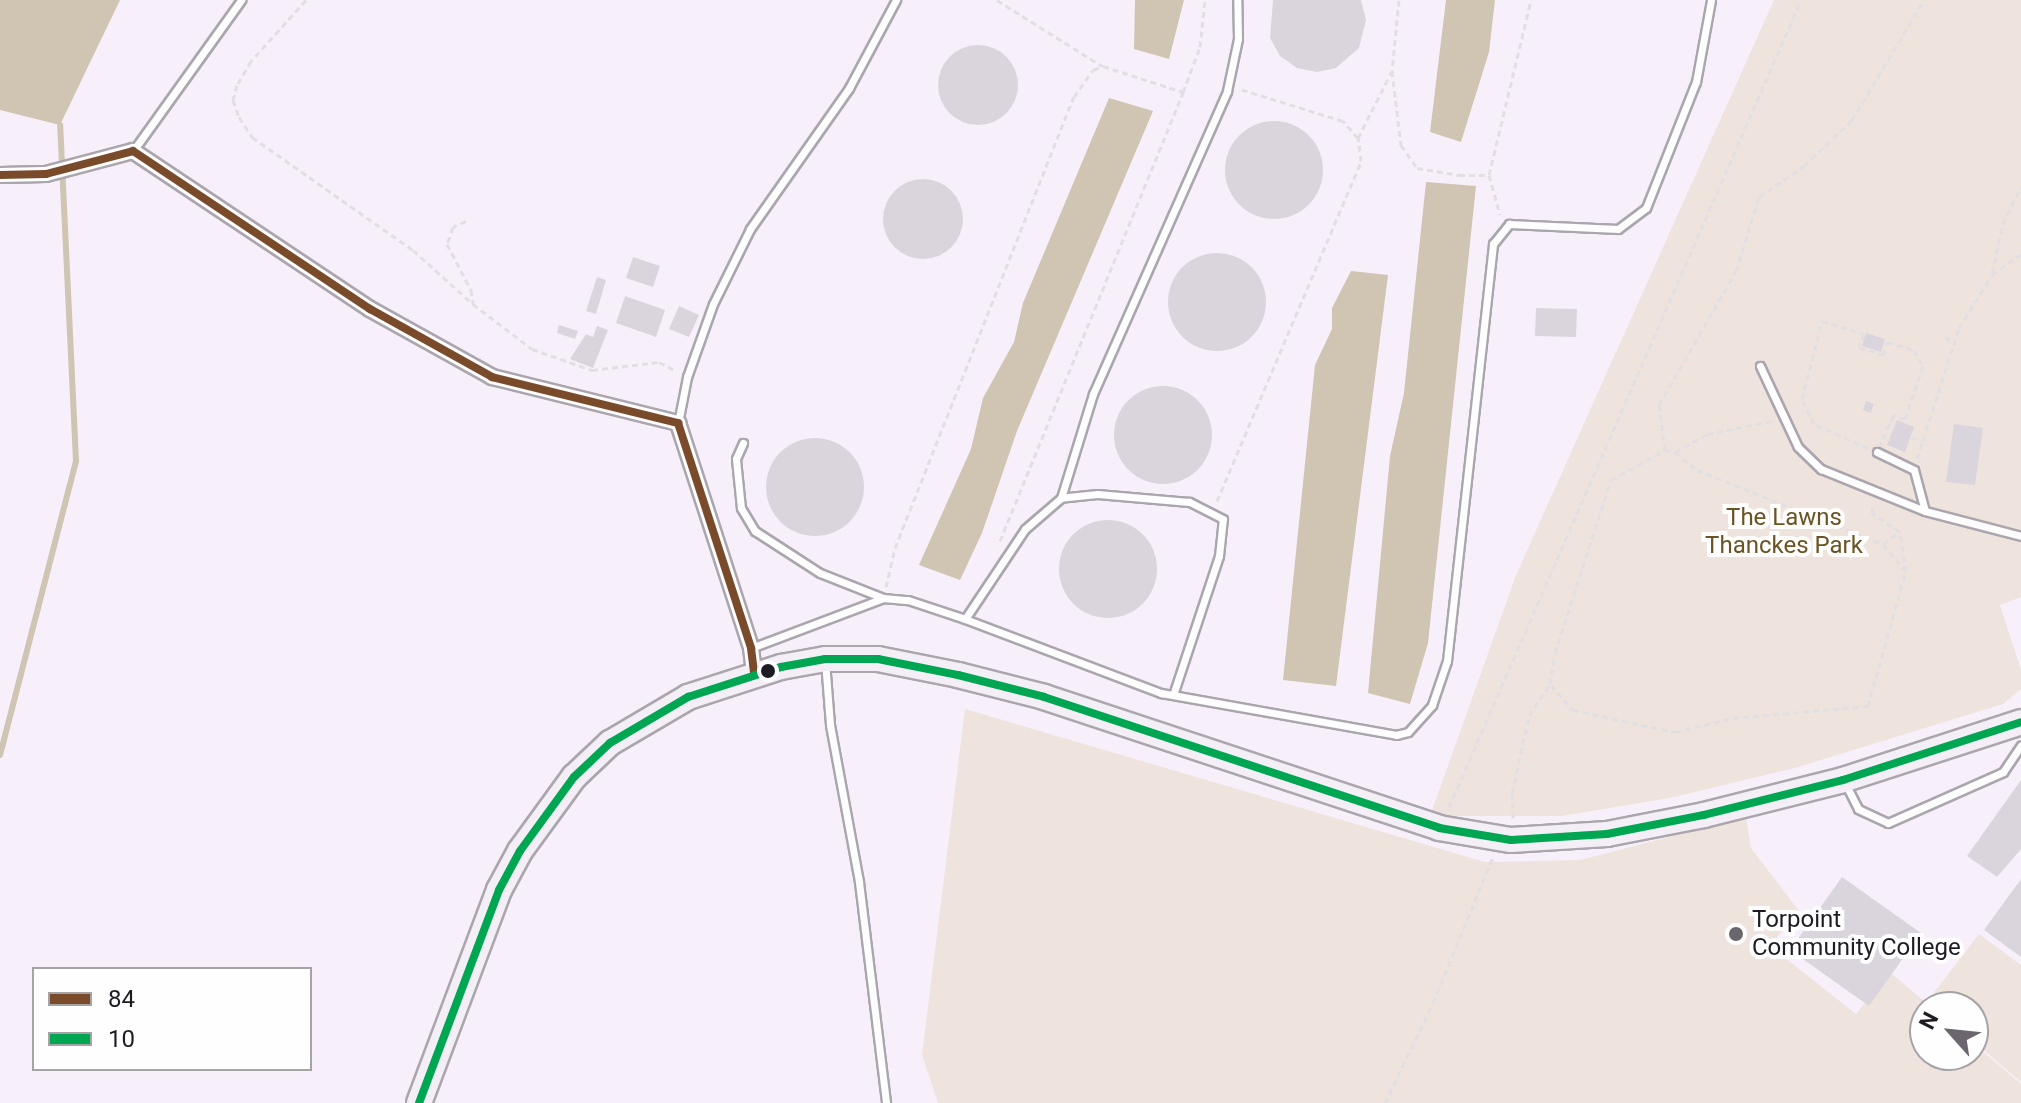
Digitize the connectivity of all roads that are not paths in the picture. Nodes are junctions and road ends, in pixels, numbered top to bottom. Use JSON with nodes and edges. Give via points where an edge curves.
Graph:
{"nodes":[{"id":1,"x":241,"y":0,"type":"edge"},
{"id":2,"x":896,"y":0,"type":"edge"},
{"id":3,"x":1237,"y":0,"type":"edge"},
{"id":4,"x":1711,"y":0,"type":"edge"},
{"id":5,"x":133,"y":151,"type":"junction"},
{"id":6,"x":0,"y":175,"type":"edge"},
{"id":7,"x":1760,"y":366,"type":"dead end"},
{"id":8,"x":678,"y":423,"type":"junction"},
{"id":9,"x":743,"y":443,"type":"dead end"},
{"id":10,"x":1877,"y":452,"type":"road end"},
{"id":11,"x":1061,"y":498,"type":"junction"},
{"id":12,"x":1925,"y":511,"type":"junction"},
{"id":13,"x":2021,"y":536,"type":"edge"},
{"id":14,"x":883,"y":598,"type":"junction"},
{"id":15,"x":965,"y":619,"type":"junction"},
{"id":16,"x":751,"y":648,"type":"junction"},
{"id":17,"x":825,"y":659,"type":"junction"},
{"id":18,"x":754,"y":673,"type":"junction"},
{"id":19,"x":1173,"y":695,"type":"junction"},
{"id":20,"x":2021,"y":722,"type":"edge"},
{"id":21,"x":2021,"y":745,"type":"edge"},
{"id":22,"x":1843,"y":780,"type":"junction"},
{"id":23,"x":419,"y":1103,"type":"edge"},
{"id":24,"x":886,"y":1103,"type":"edge"}],
"edges":[{"from":1,"to":5,"type":"lane"},
{"from":2,"to":8,"type":"lane","via":[[849,88],[750,229],[713,304],[687,377]]},
{"from":3,"to":11,"type":"lane","via":[[1238,39],[1228,86],[1093,394]]},
{"from":4,"to":19,"type":"lane","via":[[1696,82],[1646,208],[1618,229],[1522,223],[1503,228],[1493,244],[1447,661],[1421,722],[1396,735]]},
{"from":5,"to":6,"type":"street","via":[[46,174]]},
{"from":5,"to":8,"type":"street","via":[[370,309],[492,377]]},
{"from":7,"to":12,"type":"lane","via":[[1798,447],[1821,469]]},
{"from":8,"to":16,"type":"street"},
{"from":9,"to":14,"type":"lane","via":[[736,459],[737,483],[741,508],[755,531],[820,573]]},
{"from":10,"to":12,"type":"lane","via":[[1914,470]]},
{"from":11,"to":15,"type":"lane","via":[[1025,529]]},
{"from":11,"to":19,"type":"lane","via":[[1108,495],[1189,502],[1223,519],[1225,533]]},
{"from":12,"to":13,"type":"lane"},
{"from":14,"to":15,"type":"lane","via":[[908,600]]},
{"from":14,"to":16,"type":"lane"},
{"from":15,"to":19,"type":"lane"},
{"from":16,"to":18,"type":"street"},
{"from":17,"to":18,"type":"main road"},
{"from":17,"to":22,"type":"main road","via":[[878,659],[1044,697],[1439,828],[1506,839],[1623,832]]},
{"from":17,"to":24,"type":"lane","via":[[830,725],[859,882]]},
{"from":18,"to":23,"type":"main road","via":[[688,697],[634,727],[583,768],[546,811],[499,890]]},
{"from":20,"to":22,"type":"main road"},
{"from":21,"to":22,"type":"lane","via":[[2003,772],[1888,823],[1858,809]]}]}
